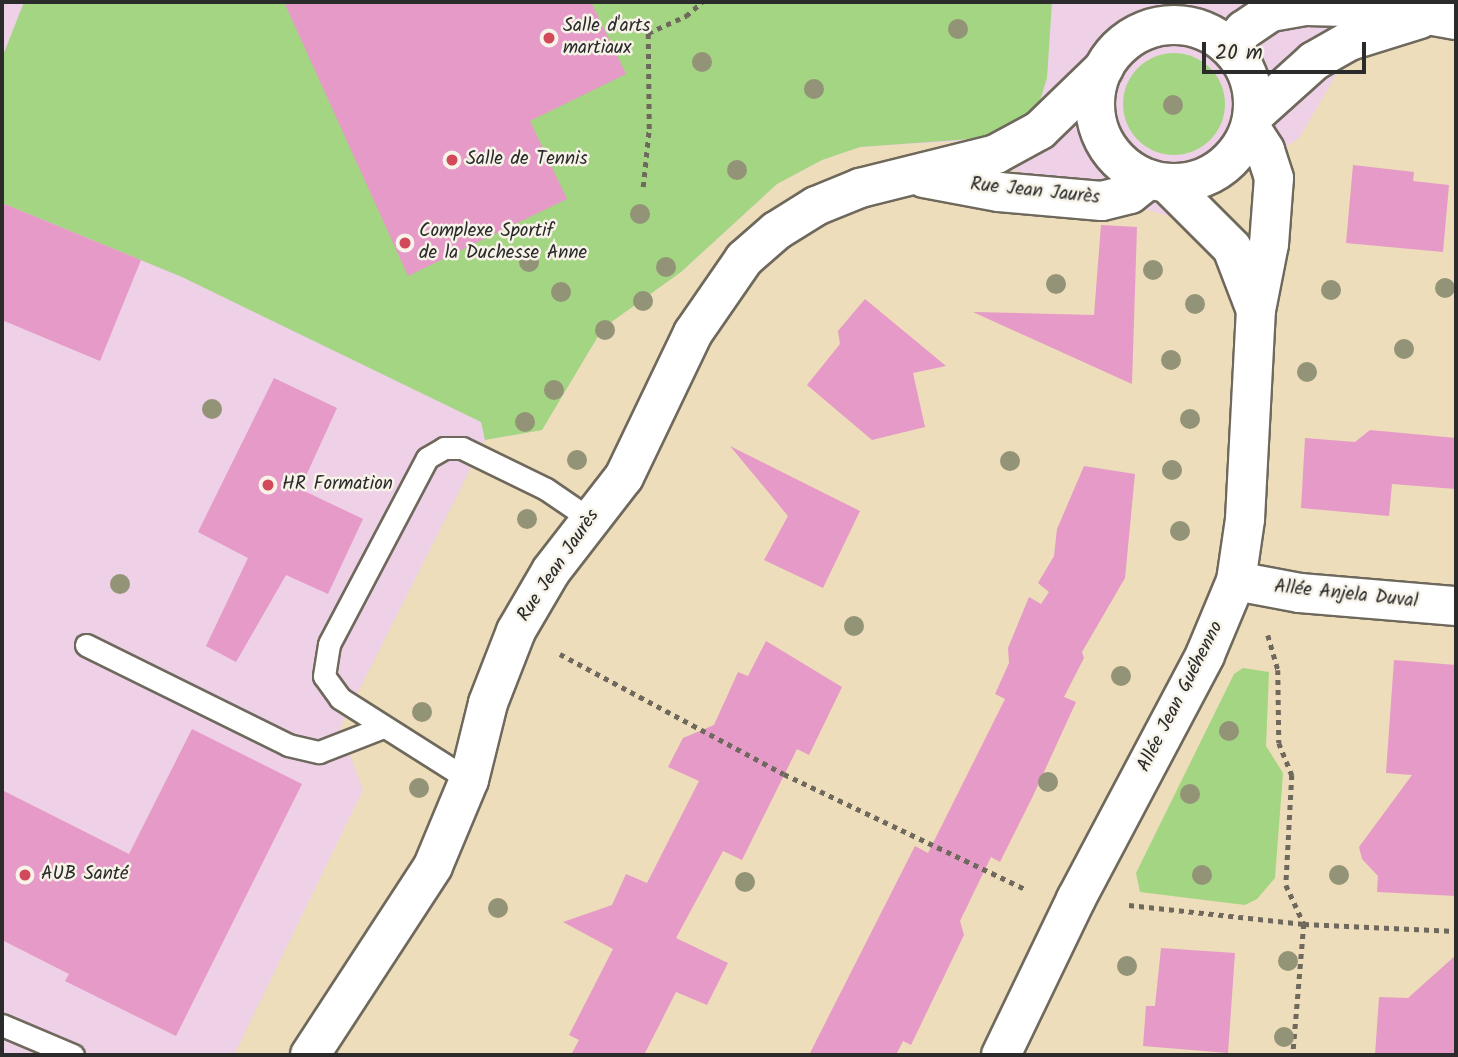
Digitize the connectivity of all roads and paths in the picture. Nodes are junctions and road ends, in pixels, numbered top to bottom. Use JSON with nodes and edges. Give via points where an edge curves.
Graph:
{"nodes":[{"id":1,"x":702,"y":2,"type":"edge"},
{"id":2,"x":1442,"y":18,"type":"edge"},
{"id":3,"x":1230,"y":47,"type":"junction"},
{"id":4,"x":1104,"y":68,"type":"junction"},
{"id":5,"x":1251,"y":122,"type":"junction"},
{"id":6,"x":916,"y":177,"type":"junction"},
{"id":7,"x":1158,"y":181,"type":"junction"},
{"id":8,"x":643,"y":187,"type":"dead end"},
{"id":9,"x":1256,"y":310,"type":"junction"},
{"id":10,"x":590,"y":519,"type":"junction"},
{"id":11,"x":1236,"y":582,"type":"junction"},
{"id":12,"x":1456,"y":606,"type":"edge"},
{"id":13,"x":516,"y":631,"type":"junction"},
{"id":14,"x":86,"y":645,"type":"dead end"},
{"id":15,"x":383,"y":727,"type":"junction"},
{"id":16,"x":469,"y":780,"type":"junction"},
{"id":17,"x":1076,"y":899,"type":"junction"},
{"id":18,"x":1304,"y":925,"type":"junction"},
{"id":19,"x":1456,"y":931,"type":"edge"},
{"id":20,"x":2,"y":1025,"type":"edge"},
{"id":21,"x":73,"y":1055,"type":"edge"},
{"id":22,"x":310,"y":1055,"type":"edge"},
{"id":23,"x":1001,"y":1055,"type":"edge"},
{"id":24,"x":1293,"y":1055,"type":"edge"}],
"edges":[{"from":1,"to":8,"type":"path","via":[[686,16],[648,33],[649,129]]},
{"from":2,"to":3,"type":"street","via":[[1389,8],[1306,6],[1271,12],[1244,30]]},
{"from":2,"to":5,"type":"street","via":[[1337,48],[1314,61]]},
{"from":3,"to":4,"type":"street","via":[[1197,28],[1155,27],[1117,49]]},
{"from":3,"to":5,"type":"street","via":[[1245,68],[1252,91]]},
{"from":4,"to":6,"type":"street","name":"Rue Jean Jaurès","via":[[1040,130],[996,154]]},
{"from":4,"to":7,"type":"street","via":[[1095,105],[1101,133],[1116,159]]},
{"from":5,"to":7,"type":"street","via":[[1227,163],[1189,182]]},
{"from":5,"to":9,"type":"street","name":"Allée Jean Guéhenno","via":[[1274,178],[1269,244]]},
{"from":6,"to":7,"type":"street","name":"Rue Jean Jaurès","via":[[999,192],[1102,201]]},
{"from":6,"to":10,"type":"street","name":"Rue Jean Jaurès","via":[[860,188],[816,206],[776,231],[744,259],[693,333],[624,477]]},
{"from":7,"to":9,"type":"street","name":"Allée Jean Guéhenno","via":[[1232,248]]},
{"from":9,"to":11,"type":"street","name":"Allée Jean Guéhenno","via":[[1245,519]]},
{"from":10,"to":13,"type":"street","name":"Rue Jean Jaurès","via":[[538,590]]},
{"from":10,"to":15,"type":"lane","via":[[546,489],[462,448],[444,448],[427,458],[330,644],[324,676],[340,698]]},
{"from":11,"to":12,"type":"street","name":"Allée Anjela Duval","via":[[1300,593]]},
{"from":11,"to":17,"type":"street","name":"Allée Jean Guéhenno","via":[[1205,655]]},
{"from":11,"to":18,"type":"path","via":[[1266,628],[1279,670],[1279,743],[1292,775],[1286,885]]},
{"from":13,"to":16,"type":"street","name":"Rue Jean Jaurès","via":[[488,704]]},
{"from":13,"to":17,"type":"path","via":[[784,774],[1034,893]]},
{"from":14,"to":15,"type":"lane","via":[[288,745],[319,752]]},
{"from":15,"to":16,"type":"lane"},
{"from":16,"to":22,"type":"street","name":"Rue Jean Jaurès","via":[[433,866]]},
{"from":17,"to":18,"type":"path"},
{"from":17,"to":23,"type":"street","name":"Allée Jean Guéhenno"},
{"from":18,"to":19,"type":"path"},
{"from":18,"to":24,"type":"path"},
{"from":20,"to":21,"type":"lane"}]}
